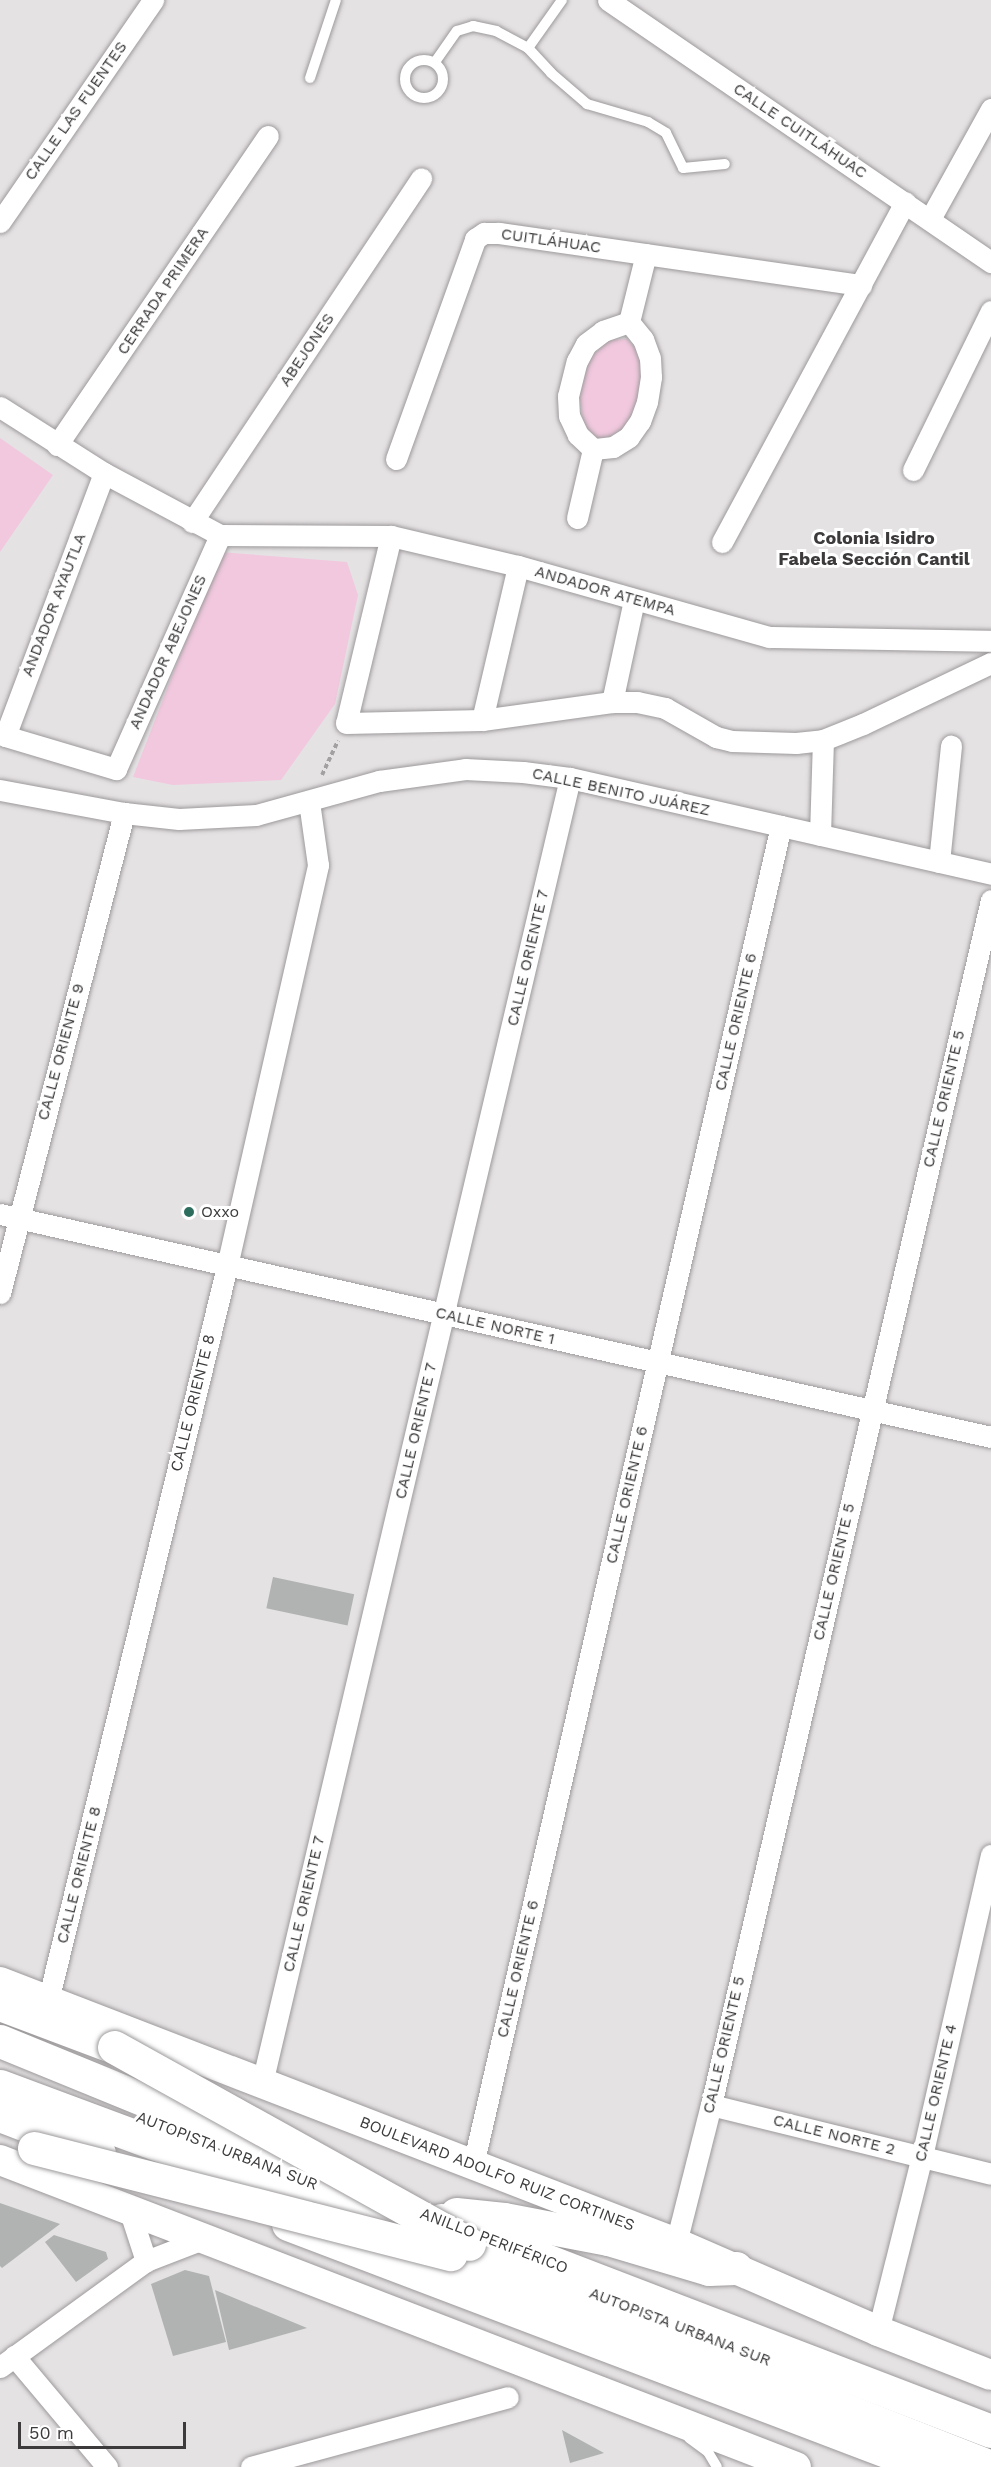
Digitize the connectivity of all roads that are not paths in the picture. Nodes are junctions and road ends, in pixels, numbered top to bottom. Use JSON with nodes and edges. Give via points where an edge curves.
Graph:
{"nodes":[{"id":1,"x":153,"y":0,"type":"edge"},
{"id":2,"x":336,"y":0,"type":"edge"},
{"id":3,"x":562,"y":0,"type":"edge"},
{"id":4,"x":608,"y":0,"type":"edge"},
{"id":5,"x":528,"y":48,"type":"junction"},
{"id":6,"x":435,"y":62,"type":"dead end"},
{"id":7,"x":310,"y":78,"type":"dead end"},
{"id":8,"x":991,"y":109,"type":"edge"},
{"id":9,"x":268,"y":136,"type":"dead end"},
{"id":10,"x":725,"y":164,"type":"dead end"},
{"id":11,"x":422,"y":178,"type":"dead end"},
{"id":12,"x":905,"y":202,"type":"junction"},
{"id":13,"x":930,"y":219,"type":"junction"},
{"id":14,"x":0,"y":222,"type":"edge"},
{"id":15,"x":646,"y":254,"type":"junction"},
{"id":16,"x":991,"y":262,"type":"edge"},
{"id":17,"x":861,"y":285,"type":"junction"},
{"id":18,"x":991,"y":311,"type":"edge"},
{"id":19,"x":630,"y":322,"type":"junction"},
{"id":20,"x":0,"y":407,"type":"edge"},
{"id":21,"x":57,"y":445,"type":"junction"},
{"id":22,"x":593,"y":449,"type":"junction"},
{"id":23,"x":396,"y":459,"type":"dead end"},
{"id":24,"x":913,"y":470,"type":"dead end"},
{"id":25,"x":104,"y":473,"type":"junction"},
{"id":26,"x":577,"y":518,"type":"dead end"},
{"id":27,"x":192,"y":522,"type":"junction"},
{"id":28,"x":220,"y":535,"type":"junction"},
{"id":29,"x":391,"y":536,"type":"junction"},
{"id":30,"x":722,"y":542,"type":"dead end"},
{"id":31,"x":518,"y":566,"type":"junction"},
{"id":32,"x":634,"y":600,"type":"junction"},
{"id":33,"x":991,"y":641,"type":"edge"},
{"id":34,"x":991,"y":663,"type":"edge"},
{"id":35,"x":612,"y":702,"type":"junction"},
{"id":36,"x":482,"y":720,"type":"junction"},
{"id":37,"x":823,"y":740,"type":"junction"},
{"id":38,"x":951,"y":746,"type":"dead end"},
{"id":39,"x":116,"y":769,"type":"joint"},
{"id":40,"x":570,"y":778,"type":"junction"},
{"id":41,"x":0,"y":790,"type":"edge"},
{"id":42,"x":309,"y":802,"type":"junction"},
{"id":43,"x":123,"y":813,"type":"junction"},
{"id":44,"x":781,"y":826,"type":"junction"},
{"id":45,"x":820,"y":835,"type":"junction"},
{"id":46,"x":939,"y":862,"type":"junction"},
{"id":47,"x":991,"y":874,"type":"edge"},
{"id":48,"x":991,"y":900,"type":"edge"},
{"id":49,"x":9,"y":1216,"type":"edge"},
{"id":50,"x":227,"y":1266,"type":"junction"},
{"id":51,"x":0,"y":1293,"type":"edge"},
{"id":52,"x":444,"y":1314,"type":"junction"},
{"id":53,"x":657,"y":1363,"type":"junction"},
{"id":54,"x":871,"y":1410,"type":"junction"},
{"id":55,"x":991,"y":1437,"type":"edge"},
{"id":56,"x":991,"y":1855,"type":"edge"},
{"id":57,"x":0,"y":1982,"type":"edge"},
{"id":58,"x":48,"y":2001,"type":"junction"},
{"id":59,"x":0,"y":2004,"type":"edge"},
{"id":60,"x":0,"y":2041,"type":"edge"},
{"id":61,"x":0,"y":2063,"type":"edge"},
{"id":62,"x":262,"y":2084,"type":"junction"},
{"id":63,"x":0,"y":2086,"type":"edge"},
{"id":64,"x":711,"y":2105,"type":"junction"},
{"id":65,"x":0,"y":2115,"type":"edge"},
{"id":66,"x":922,"y":2156,"type":"junction"},
{"id":67,"x":2,"y":2157,"type":"edge"},
{"id":68,"x":473,"y":2165,"type":"junction"},
{"id":69,"x":991,"y":2174,"type":"edge"},
{"id":70,"x":415,"y":2210,"type":"junction"},
{"id":71,"x":130,"y":2212,"type":"junction"},
{"id":72,"x":202,"y":2239,"type":"junction"},
{"id":73,"x":676,"y":2243,"type":"junction"},
{"id":74,"x":460,"y":2249,"type":"junction"},
{"id":75,"x":146,"y":2261,"type":"junction"},
{"id":76,"x":736,"y":2268,"type":"junction"},
{"id":77,"x":878,"y":2331,"type":"junction"},
{"id":78,"x":7,"y":2362,"type":"edge"},
{"id":79,"x":991,"y":2375,"type":"edge"},
{"id":80,"x":508,"y":2397,"type":"dead end"},
{"id":81,"x":655,"y":2413,"type":"junction"},
{"id":82,"x":991,"y":2431,"type":"edge"},
{"id":83,"x":991,"y":2448,"type":"edge"},
{"id":84,"x":107,"y":2467,"type":"edge"},
{"id":85,"x":251,"y":2467,"type":"edge"},
{"id":86,"x":717,"y":2467,"type":"edge"},
{"id":87,"x":796,"y":2467,"type":"edge"},
{"id":88,"x":928,"y":2467,"type":"edge"},
{"id":89,"x":991,"y":2467,"type":"edge"}],
"edges":[{"from":1,"to":14,"type":"street","name":"CALLE LAS FUENTES"},
{"from":2,"to":7,"type":"lane"},
{"from":3,"to":5,"type":"lane"},
{"from":4,"to":12,"type":"street","name":"CALLE CUITLÁHUAC"},
{"from":5,"to":6,"type":"lane","via":[[496,31],[473,26],[457,31]]},
{"from":5,"to":10,"type":"lane","via":[[587,104],[648,122],[666,132],[682,168]]},
{"from":8,"to":13,"type":"street"},
{"from":9,"to":21,"type":"street","name":"CERRADA PRIMERA"},
{"from":11,"to":27,"type":"street","name":"ABEJONES"},
{"from":12,"to":13,"type":"street","name":"CALLE CUITLÁHUAC"},
{"from":12,"to":17,"type":"street"},
{"from":13,"to":16,"type":"street","name":"CALLE CUITLÁHUAC"},
{"from":15,"to":17,"type":"street","name":"CUITLÁHUAC"},
{"from":15,"to":19,"type":"street"},
{"from":15,"to":23,"type":"street","name":"CUITLÁHUAC","via":[[499,233],[484,233],[475,239]]},
{"from":17,"to":30,"type":"street"},
{"from":18,"to":24,"type":"street"},
{"from":19,"to":22,"type":"street","via":[[643,339],[650,358],[647,402],[629,437],[613,447]]},
{"from":19,"to":22,"type":"street","via":[[603,331],[586,344],[577,361],[568,396],[569,416],[578,435]]},
{"from":20,"to":21,"type":"street"},
{"from":21,"to":25,"type":"street"},
{"from":22,"to":26,"type":"street"},
{"from":25,"to":27,"type":"street"},
{"from":25,"to":39,"type":"street","name":"ANDADOR AYAUTLA","via":[[5,736]]},
{"from":27,"to":28,"type":"street"},
{"from":28,"to":29,"type":"street","name":"ANDADOR ATEMPA"},
{"from":28,"to":39,"type":"street","name":"ANDADOR ABEJONES"},
{"from":29,"to":31,"type":"street","name":"ANDADOR ATEMPA"},
{"from":29,"to":36,"type":"street","via":[[346,723]]},
{"from":31,"to":32,"type":"street","name":"ANDADOR ATEMPA"},
{"from":31,"to":36,"type":"street"},
{"from":32,"to":33,"type":"street","name":"ANDADOR ATEMPA","via":[[769,637]]},
{"from":32,"to":35,"type":"street"},
{"from":34,"to":37,"type":"street"},
{"from":35,"to":36,"type":"street"},
{"from":35,"to":37,"type":"street","via":[[665,708],[716,737],[732,741]]},
{"from":37,"to":45,"type":"street"},
{"from":38,"to":46,"type":"street"},
{"from":40,"to":42,"type":"street","name":"CALLE BENITO JUÁREZ","via":[[465,769],[379,781]]},
{"from":40,"to":44,"type":"street","name":"CALLE BENITO JUÁREZ"},
{"from":40,"to":52,"type":"street","name":"CALLE ORIENTE 7"},
{"from":41,"to":43,"type":"street","name":"CALLE BENITO JUÁREZ"},
{"from":42,"to":43,"type":"street","name":"CALLE BENITO JUÁREZ","via":[[256,815],[179,819]]},
{"from":42,"to":50,"type":"street","name":"CALLE ORIENTE 8","via":[[318,865]]},
{"from":43,"to":49,"type":"street","name":"CALLE ORIENTE 9"},
{"from":44,"to":45,"type":"street","name":"CALLE BENITO JUÁREZ"},
{"from":44,"to":53,"type":"street","name":"CALLE ORIENTE 6"},
{"from":45,"to":46,"type":"street","name":"CALLE BENITO JUÁREZ"},
{"from":46,"to":47,"type":"street","name":"CALLE BENITO JUÁREZ"},
{"from":48,"to":54,"type":"street","name":"CALLE ORIENTE 5"},
{"from":49,"to":50,"type":"street","name":"CALLE NORTE 1"},
{"from":49,"to":51,"type":"street","name":"CALLE ORIENTE 9"},
{"from":50,"to":52,"type":"street","name":"CALLE NORTE 1"},
{"from":50,"to":58,"type":"street","name":"CALLE ORIENTE 8"},
{"from":52,"to":53,"type":"street","name":"CALLE NORTE 1"},
{"from":52,"to":62,"type":"street","name":"CALLE ORIENTE 7"},
{"from":53,"to":54,"type":"street","name":"CALLE NORTE 1"},
{"from":53,"to":68,"type":"street","name":"CALLE ORIENTE 6"},
{"from":54,"to":55,"type":"street","name":"CALLE NORTE 1"},
{"from":54,"to":64,"type":"street","name":"CALLE ORIENTE 5"},
{"from":56,"to":66,"type":"street","name":"CALLE ORIENTE 4"},
{"from":57,"to":58,"type":"main road","name":"BOULEVARD ADOLFO RUIZ CORTINES"},
{"from":58,"to":62,"type":"main road","name":"BOULEVARD ADOLFO RUIZ CORTINES"},
{"from":59,"to":74,"type":"highway","bridge":true,"via":[[114,2047]]},
{"from":60,"to":70,"type":"highway","name":"ANILLO PERIFÉRICO"},
{"from":61,"to":74,"type":"highway","name":"AUTOPISTA URBANA SUR","bridge":true},
{"from":62,"to":68,"type":"main road","name":"BOULEVARD ADOLFO RUIZ CORTINES"},
{"from":63,"to":74,"type":"highway","name":"AUTOPISTA URBANA SUR","bridge":true},
{"from":64,"to":66,"type":"street","name":"CALLE NORTE 2"},
{"from":64,"to":73,"type":"street","name":"CALLE ORIENTE 5"},
{"from":65,"to":88,"type":"highway"},
{"from":66,"to":69,"type":"street","name":"CALLE NORTE 2"},
{"from":66,"to":77,"type":"street","name":"CALLE ORIENTE 4"},
{"from":67,"to":71,"type":"main road"},
{"from":67,"to":74,"type":"highway","bridge":true,"via":[[34,2148]]},
{"from":68,"to":73,"type":"main road","name":"BOULEVARD ADOLFO RUIZ CORTINES"},
{"from":70,"to":76,"type":"highway","via":[[504,2219],[608,2239],[709,2269]]},
{"from":70,"to":82,"type":"highway","name":"ANILLO PERIFÉRICO"},
{"from":71,"to":72,"type":"main road"},
{"from":71,"to":75,"type":"street"},
{"from":72,"to":75,"type":"street"},
{"from":72,"to":81,"type":"main road"},
{"from":73,"to":76,"type":"main road","name":"BOULEVARD ADOLFO RUIZ CORTINES"},
{"from":74,"to":83,"type":"highway","name":"AUTOPISTA URBANA SUR"},
{"from":74,"to":89,"type":"highway","name":"AUTOPISTA URBANA SUR"},
{"from":75,"to":78,"type":"street"},
{"from":76,"to":77,"type":"main road","name":"BOULEVARD ADOLFO RUIZ CORTINES"},
{"from":77,"to":79,"type":"main road","name":"BOULEVARD ADOLFO RUIZ CORTINES"},
{"from":78,"to":84,"type":"street"},
{"from":80,"to":85,"type":"street"},
{"from":81,"to":86,"type":"lane","via":[[708,2452]]},
{"from":81,"to":87,"type":"main road"}]}
